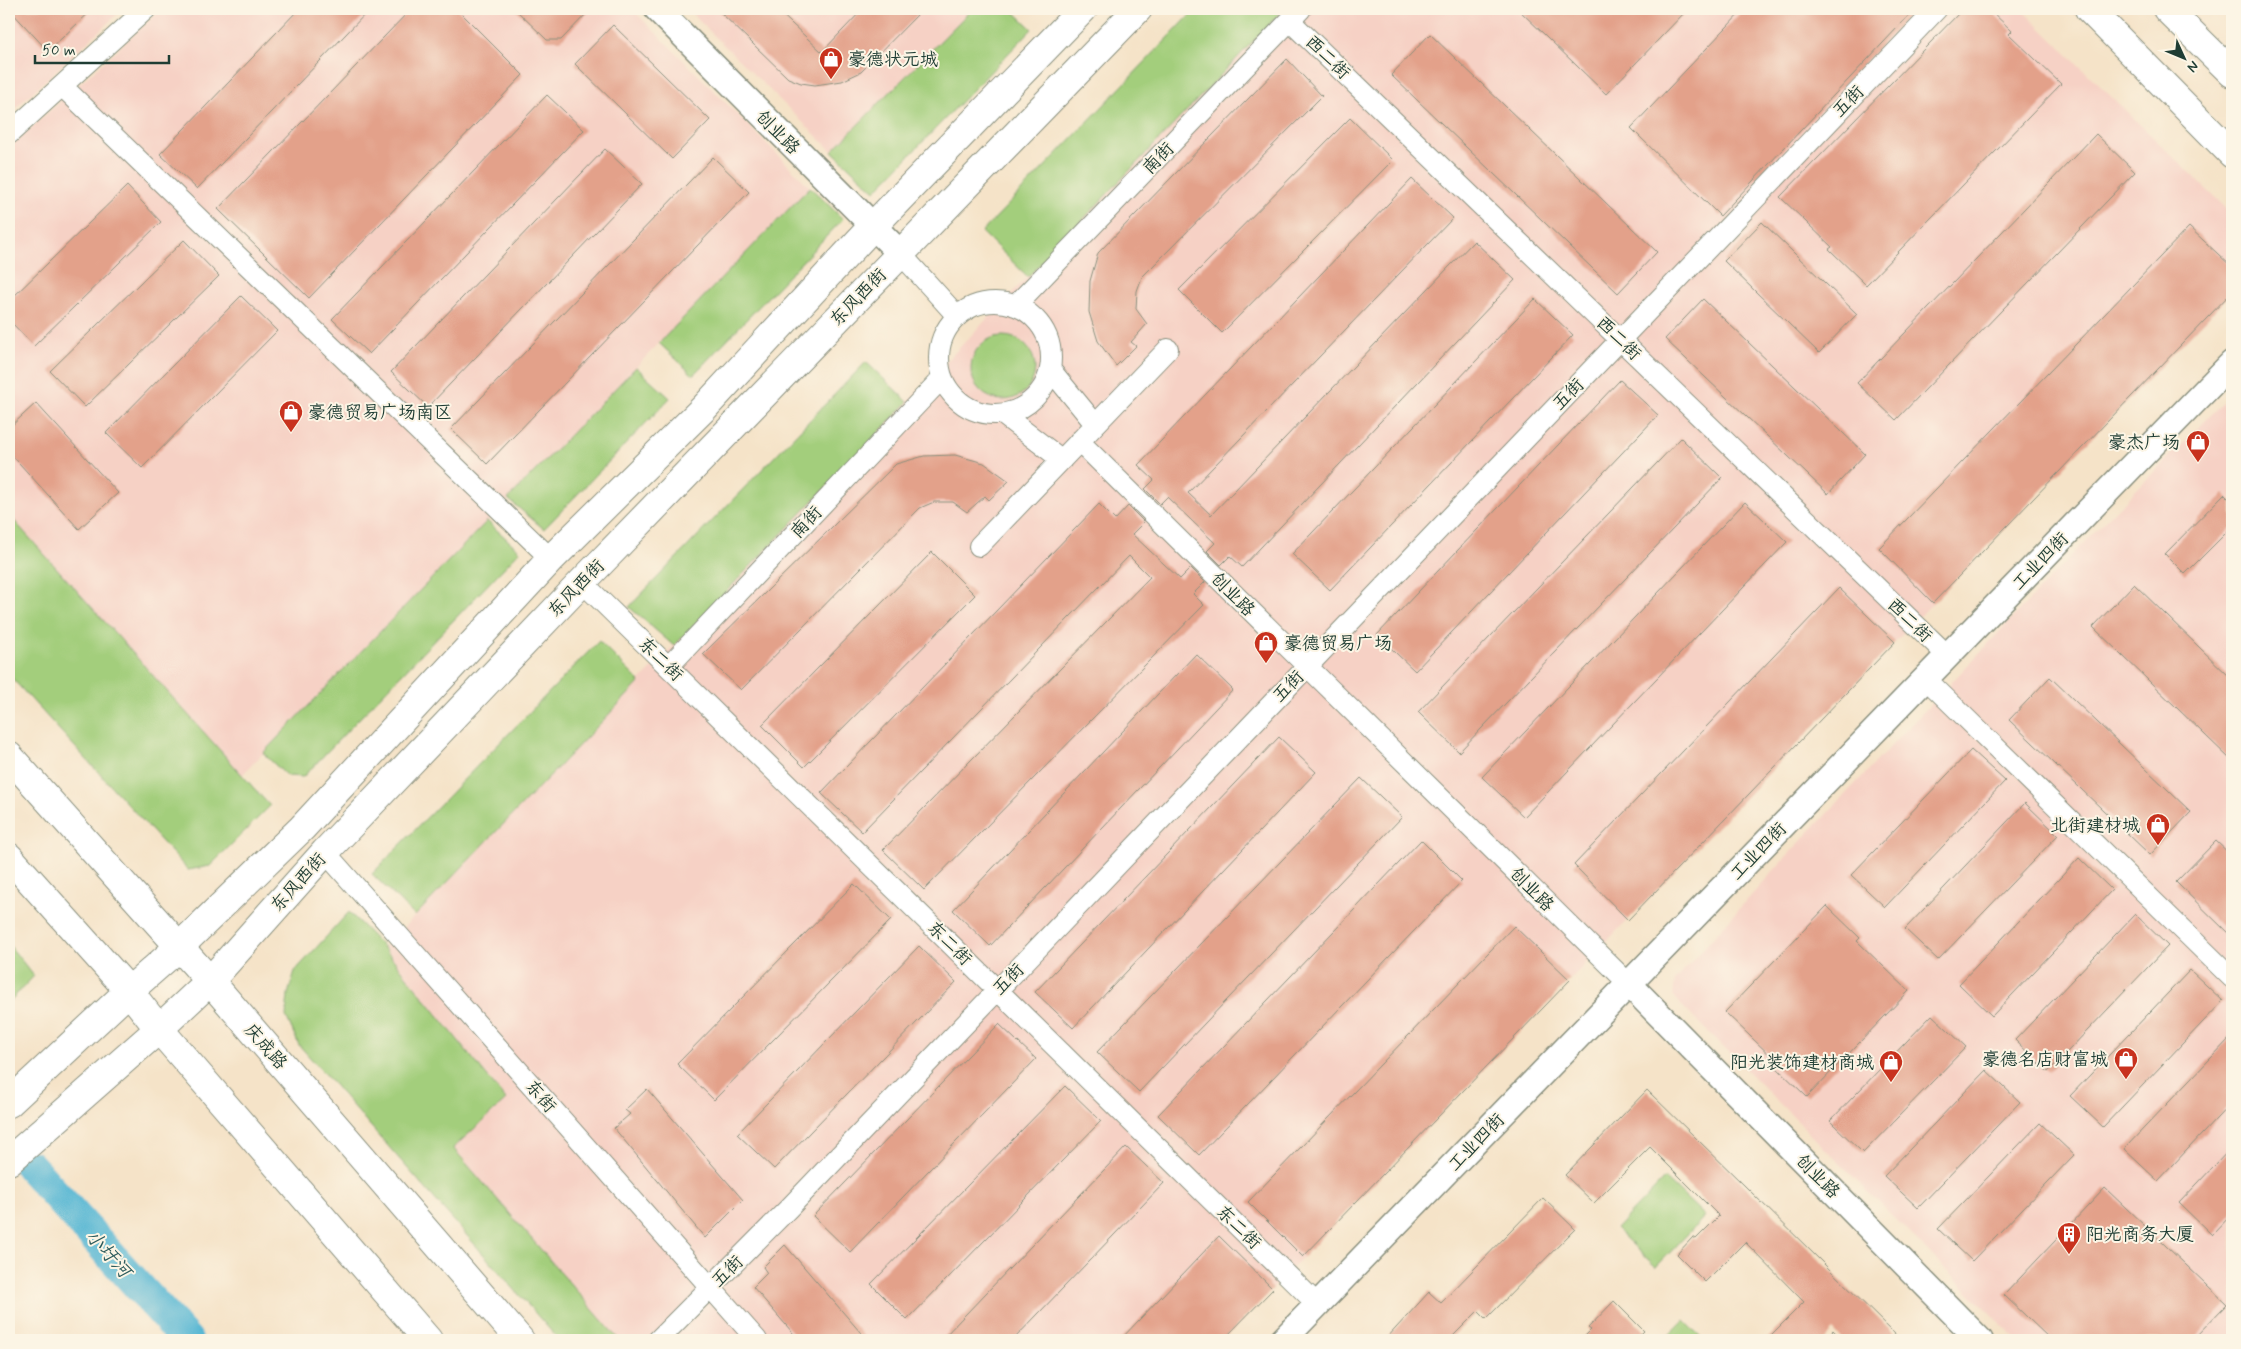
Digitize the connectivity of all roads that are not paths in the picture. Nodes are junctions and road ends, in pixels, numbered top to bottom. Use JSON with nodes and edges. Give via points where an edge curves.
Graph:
{"nodes":[{"id":1,"x":146,"y":9,"type":"edge"},
{"id":2,"x":657,"y":9,"type":"edge"},
{"id":3,"x":1083,"y":9,"type":"edge"},
{"id":4,"x":1138,"y":9,"type":"edge"},
{"id":5,"x":1936,"y":9,"type":"edge"},
{"id":6,"x":2089,"y":9,"type":"edge"},
{"id":7,"x":2167,"y":9,"type":"edge"},
{"id":8,"x":1296,"y":15,"type":"edge"},
{"id":9,"x":2232,"y":73,"type":"edge"},
{"id":10,"x":62,"y":86,"type":"junction"},
{"id":11,"x":9,"y":134,"type":"edge"},
{"id":12,"x":2232,"y":154,"type":"edge"},
{"id":13,"x":873,"y":226,"type":"junction"},
{"id":14,"x":901,"y":254,"type":"junction"},
{"id":15,"x":1015,"y":306,"type":"junction"},
{"id":16,"x":957,"y":316,"type":"junction"},
{"id":17,"x":1620,"y":339,"type":"junction"},
{"id":18,"x":1168,"y":349,"type":"dead end"},
{"id":19,"x":2232,"y":363,"type":"edge"},
{"id":20,"x":1050,"y":369,"type":"junction"},
{"id":21,"x":942,"y":378,"type":"junction"},
{"id":22,"x":1002,"y":414,"type":"junction"},
{"id":23,"x":1095,"y":424,"type":"junction"},
{"id":24,"x":1079,"y":442,"type":"junction"},
{"id":25,"x":1062,"y":460,"type":"junction"},
{"id":26,"x":978,"y":546,"type":"dead end"},
{"id":27,"x":551,"y":559,"type":"junction"},
{"id":28,"x":582,"y":582,"type":"junction"},
{"id":29,"x":1948,"y":656,"type":"junction"},
{"id":30,"x":669,"y":666,"type":"junction"},
{"id":31,"x":1307,"y":667,"type":"junction"},
{"id":32,"x":1926,"y":678,"type":"junction"},
{"id":33,"x":9,"y":756,"type":"edge"},
{"id":34,"x":324,"y":852,"type":"junction"},
{"id":35,"x":9,"y":857,"type":"edge"},
{"id":36,"x":179,"y":947,"type":"junction"},
{"id":37,"x":2232,"y":978,"type":"edge"},
{"id":38,"x":210,"y":981,"type":"junction"},
{"id":39,"x":1629,"y":984,"type":"junction"},
{"id":40,"x":129,"y":990,"type":"junction"},
{"id":41,"x":998,"y":990,"type":"junction"},
{"id":42,"x":159,"y":1029,"type":"junction"},
{"id":43,"x":9,"y":1104,"type":"edge"},
{"id":44,"x":9,"y":1161,"type":"edge"},
{"id":45,"x":710,"y":1288,"type":"junction"},
{"id":46,"x":1318,"y":1305,"type":"junction"},
{"id":47,"x":428,"y":1340,"type":"edge"},
{"id":48,"x":520,"y":1340,"type":"edge"},
{"id":49,"x":658,"y":1340,"type":"edge"},
{"id":50,"x":757,"y":1340,"type":"edge"},
{"id":51,"x":1283,"y":1340,"type":"edge"},
{"id":52,"x":1980,"y":1340,"type":"edge"}],
"edges":[{"from":1,"to":10,"type":"street"},
{"from":2,"to":13,"type":"street","name":"创业路"},
{"from":3,"to":13,"type":"main road","name":"东风西街"},
{"from":4,"to":14,"type":"main road","name":"东风西街"},
{"from":5,"to":17,"type":"street","name":"五街"},
{"from":6,"to":12,"type":"main road"},
{"from":7,"to":9,"type":"main road"},
{"from":8,"to":15,"type":"street","name":"南街"},
{"from":8,"to":17,"type":"street","name":"西二街"},
{"from":10,"to":11,"type":"street"},
{"from":10,"to":27,"type":"street"},
{"from":13,"to":14,"type":"street","name":"创业路"},
{"from":13,"to":27,"type":"main road","name":"东风西街","via":[[704,408]]},
{"from":14,"to":16,"type":"street"},
{"from":14,"to":28,"type":"main road","name":"东风西街"},
{"from":15,"to":16,"type":"street","via":[[991,302],[974,306]]},
{"from":15,"to":20,"type":"street","via":[[1037,321],[1046,335],[1051,352]]},
{"from":16,"to":21,"type":"street","via":[[945,331],[939,350]]},
{"from":17,"to":29,"type":"street","name":"西二街"},
{"from":17,"to":31,"type":"street","name":"五街"},
{"from":18,"to":23,"type":"street"},
{"from":19,"to":29,"type":"street","name":"工业四街"},
{"from":20,"to":22,"type":"street","via":[[1044,387],[1031,402],[1014,412]]},
{"from":20,"to":23,"type":"street"},
{"from":21,"to":22,"type":"street","via":[[946,388],[959,402],[976,412]]},
{"from":21,"to":30,"type":"street","name":"南街"},
{"from":22,"to":25,"type":"street"},
{"from":23,"to":24,"type":"street"},
{"from":24,"to":25,"type":"street"},
{"from":24,"to":31,"type":"street","name":"创业路"},
{"from":25,"to":26,"type":"street"},
{"from":27,"to":36,"type":"main road","name":"东风西街","via":[[302,828]]},
{"from":28,"to":30,"type":"street","name":"东二街"},
{"from":28,"to":34,"type":"main road","name":"东风西街"},
{"from":29,"to":32,"type":"street","name":"工业四街"},
{"from":30,"to":41,"type":"street","name":"东二街"},
{"from":31,"to":39,"type":"street","name":"创业路"},
{"from":31,"to":41,"type":"street","name":"五街"},
{"from":32,"to":37,"type":"street"},
{"from":32,"to":39,"type":"street","name":"工业四街"},
{"from":33,"to":36,"type":"main road","name":"庆成路"},
{"from":34,"to":38,"type":"main road","name":"东风西街"},
{"from":34,"to":45,"type":"street","name":"东街"},
{"from":35,"to":40,"type":"main road"},
{"from":36,"to":38,"type":"main road","name":"庆成路"},
{"from":36,"to":40,"type":"main road","name":"东风西街"},
{"from":38,"to":42,"type":"main road","name":"东风西街"},
{"from":38,"to":48,"type":"main road","name":"庆成路"},
{"from":39,"to":46,"type":"street","name":"工业四街"},
{"from":39,"to":52,"type":"street","name":"创业路"},
{"from":40,"to":42,"type":"main road"},
{"from":40,"to":43,"type":"main road","name":"东风西街"},
{"from":41,"to":45,"type":"street","name":"五街"},
{"from":41,"to":46,"type":"street","name":"东二街"},
{"from":42,"to":44,"type":"main road","name":"东风西街"},
{"from":42,"to":47,"type":"main road"},
{"from":45,"to":49,"type":"street","name":"五街"},
{"from":45,"to":50,"type":"street","name":"东街"},
{"from":46,"to":51,"type":"street","name":"工业四街"}]}
